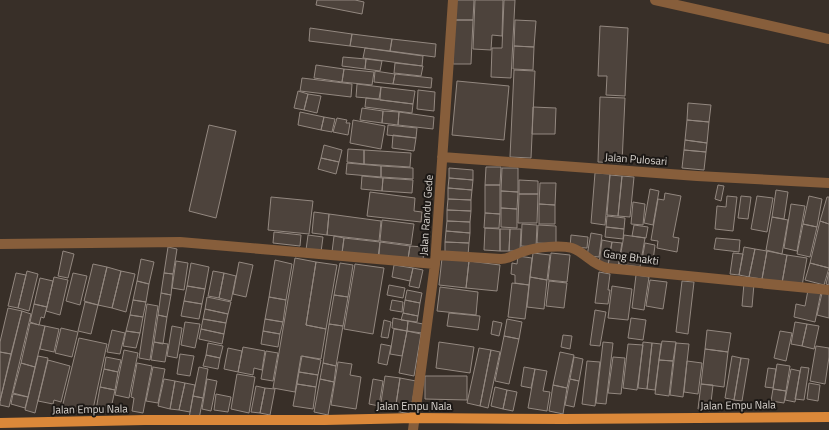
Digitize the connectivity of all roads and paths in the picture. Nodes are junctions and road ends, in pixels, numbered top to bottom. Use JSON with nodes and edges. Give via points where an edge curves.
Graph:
{"nodes":[{"id":1,"x":453,"y":0,"type":"edge"},
{"id":2,"x":655,"y":0,"type":"edge"},
{"id":3,"x":829,"y":39,"type":"edge"},
{"id":4,"x":442,"y":157,"type":"junction"},
{"id":5,"x":829,"y":184,"type":"edge"},
{"id":6,"x":0,"y":244,"type":"edge"},
{"id":7,"x":436,"y":260,"type":"junction"},
{"id":8,"x":829,"y":290,"type":"edge"},
{"id":9,"x":829,"y":417,"type":"edge"},
{"id":10,"x":414,"y":418,"type":"junction"},
{"id":11,"x":0,"y":423,"type":"edge"},
{"id":12,"x":413,"y":430,"type":"edge"}],
"edges":[{"from":1,"to":4,"type":"street","name":"Jalan Randu Gede"},
{"from":2,"to":3,"type":"street"},
{"from":4,"to":5,"type":"street","name":"Jalan Pulosari"},
{"from":4,"to":7,"type":"street","name":"Jalan Randu Gede"},
{"from":6,"to":7,"type":"street","name":"Gang Bhakti","via":[[180,242]]},
{"from":7,"to":8,"type":"street","name":"Gang Bhakti","via":[[501,259],[530,249],[570,248],[580,252],[598,266],[607,268]]},
{"from":7,"to":10,"type":"street","name":"Jalan Randu Gede"},
{"from":9,"to":10,"type":"main road","name":"Jalan Empu Nala"},
{"from":10,"to":11,"type":"main road","name":"Jalan Empu Nala"},
{"from":10,"to":12,"type":"street","name":"Jalan Randu Gede"}]}
